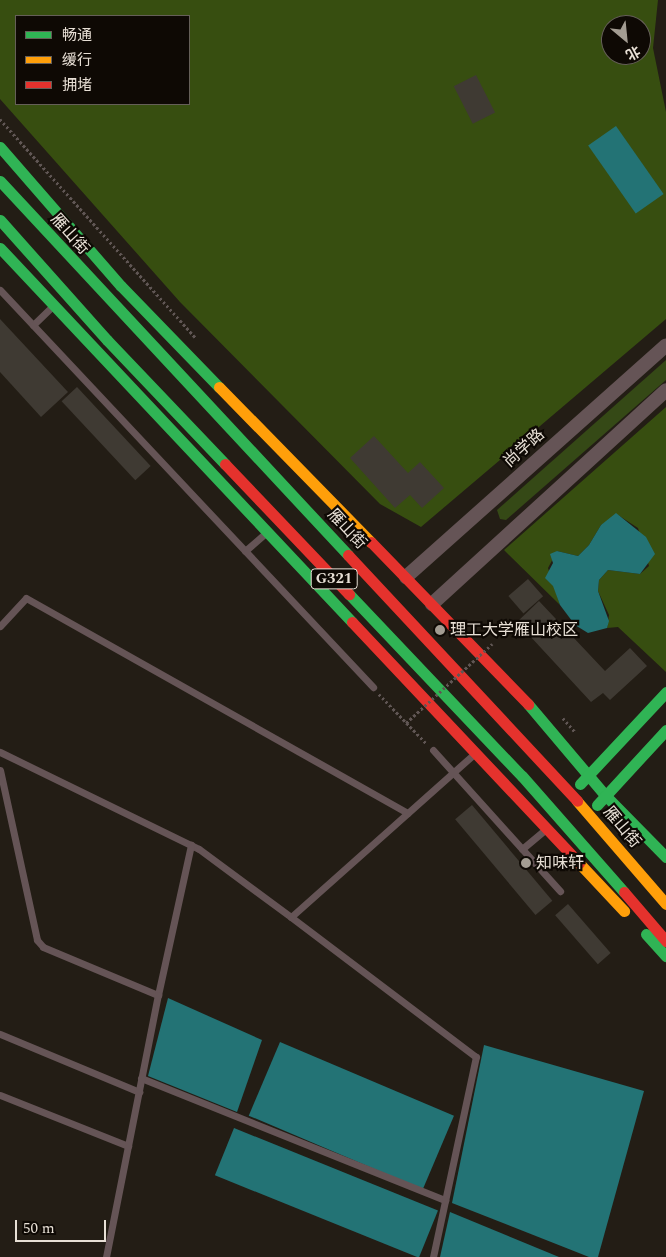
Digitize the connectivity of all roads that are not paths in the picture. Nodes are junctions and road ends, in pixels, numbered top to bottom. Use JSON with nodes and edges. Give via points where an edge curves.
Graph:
{"nodes":[{"id":1,"x":0,"y":147,"type":"edge"},
{"id":2,"x":0,"y":181,"type":"edge"},
{"id":3,"x":0,"y":220,"type":"edge"},
{"id":4,"x":0,"y":248,"type":"edge"},
{"id":5,"x":0,"y":290,"type":"edge"},
{"id":6,"x":53,"y":306,"type":"junction"},
{"id":7,"x":32,"y":325,"type":"junction"},
{"id":8,"x":666,"y":345,"type":"edge"},
{"id":9,"x":666,"y":390,"type":"edge"},
{"id":10,"x":267,"y":532,"type":"junction"},
{"id":11,"x":245,"y":551,"type":"junction"},
{"id":12,"x":406,"y":577,"type":"junction"},
{"id":13,"x":432,"y":604,"type":"junction"},
{"id":14,"x":0,"y":626,"type":"edge"},
{"id":15,"x":373,"y":687,"type":"road end"},
{"id":16,"x":666,"y":692,"type":"edge"},
{"id":17,"x":666,"y":730,"type":"edge"},
{"id":18,"x":488,"y":743,"type":"junction"},
{"id":19,"x":433,"y":750,"type":"road end"},
{"id":20,"x":0,"y":752,"type":"edge"},
{"id":21,"x":476,"y":752,"type":"junction"},
{"id":22,"x":0,"y":770,"type":"edge"},
{"id":23,"x":453,"y":772,"type":"junction"},
{"id":24,"x":588,"y":775,"type":"junction"},
{"id":25,"x":571,"y":794,"type":"junction"},
{"id":26,"x":605,"y":795,"type":"junction"},
{"id":27,"x":408,"y":813,"type":"junction"},
{"id":28,"x":590,"y":814,"type":"junction"},
{"id":29,"x":547,"y":828,"type":"junction"},
{"id":30,"x":191,"y":845,"type":"junction"},
{"id":31,"x":522,"y":849,"type":"junction"},
{"id":32,"x":666,"y":857,"type":"edge"},
{"id":33,"x":560,"y":891,"type":"dead end"},
{"id":34,"x":666,"y":904,"type":"edge"},
{"id":35,"x":291,"y":917,"type":"junction"},
{"id":36,"x":666,"y":941,"type":"edge"},
{"id":37,"x":666,"y":956,"type":"edge"},
{"id":38,"x":158,"y":995,"type":"junction"},
{"id":39,"x":0,"y":1034,"type":"edge"},
{"id":40,"x":142,"y":1078,"type":"junction"},
{"id":41,"x":139,"y":1092,"type":"junction"},
{"id":42,"x":0,"y":1095,"type":"edge"},
{"id":43,"x":128,"y":1146,"type":"junction"},
{"id":44,"x":445,"y":1200,"type":"junction"},
{"id":45,"x":106,"y":1257,"type":"edge"},
{"id":46,"x":433,"y":1257,"type":"edge"}],
"edges":[{"from":1,"to":12,"type":"main road","via":[[121,286]]},
{"from":2,"to":25,"type":"main road","name":"雁山街","number":"G321"},
{"from":3,"to":18,"type":"main road","number":"G321","via":[[107,340]]},
{"from":4,"to":6,"type":"main road"},
{"from":5,"to":7,"type":"lane"},
{"from":6,"to":7,"type":"lane"},
{"from":6,"to":10,"type":"main road"},
{"from":7,"to":11,"type":"lane"},
{"from":8,"to":12,"type":"street","name":"尚学路"},
{"from":9,"to":13,"type":"street"},
{"from":10,"to":11,"type":"lane"},
{"from":10,"to":21,"type":"main road"},
{"from":11,"to":15,"type":"lane"},
{"from":12,"to":13,"type":"main road"},
{"from":13,"to":24,"type":"main road","via":[[528,704]]},
{"from":14,"to":27,"type":"lane","via":[[26,598]]},
{"from":16,"to":24,"type":"main road"},
{"from":17,"to":26,"type":"main road"},
{"from":18,"to":21,"type":"lane"},
{"from":18,"to":36,"type":"main road","number":"G321","via":[[571,831]]},
{"from":19,"to":23,"type":"lane"},
{"from":20,"to":30,"type":"lane"},
{"from":21,"to":23,"type":"lane"},
{"from":21,"to":29,"type":"main road"},
{"from":22,"to":38,"type":"lane","via":[[37,940],[43,947]]},
{"from":23,"to":27,"type":"lane"},
{"from":23,"to":31,"type":"lane"},
{"from":24,"to":25,"type":"main road"},
{"from":24,"to":26,"type":"main road"},
{"from":25,"to":28,"type":"main road","name":"雁山街","number":"G321"},
{"from":26,"to":28,"type":"main road"},
{"from":26,"to":32,"type":"main road"},
{"from":27,"to":35,"type":"lane"},
{"from":28,"to":34,"type":"main road","name":"雁山街","number":"G321"},
{"from":29,"to":31,"type":"lane"},
{"from":29,"to":37,"type":"main road"},
{"from":30,"to":35,"type":"lane"},
{"from":30,"to":38,"type":"lane"},
{"from":31,"to":33,"type":"lane"},
{"from":35,"to":44,"type":"lane","via":[[476,1058]]},
{"from":38,"to":40,"type":"lane"},
{"from":39,"to":41,"type":"lane"},
{"from":40,"to":41,"type":"lane"},
{"from":40,"to":44,"type":"lane"},
{"from":41,"to":43,"type":"lane"},
{"from":42,"to":43,"type":"lane"},
{"from":43,"to":45,"type":"lane"},
{"from":44,"to":46,"type":"lane"}]}
